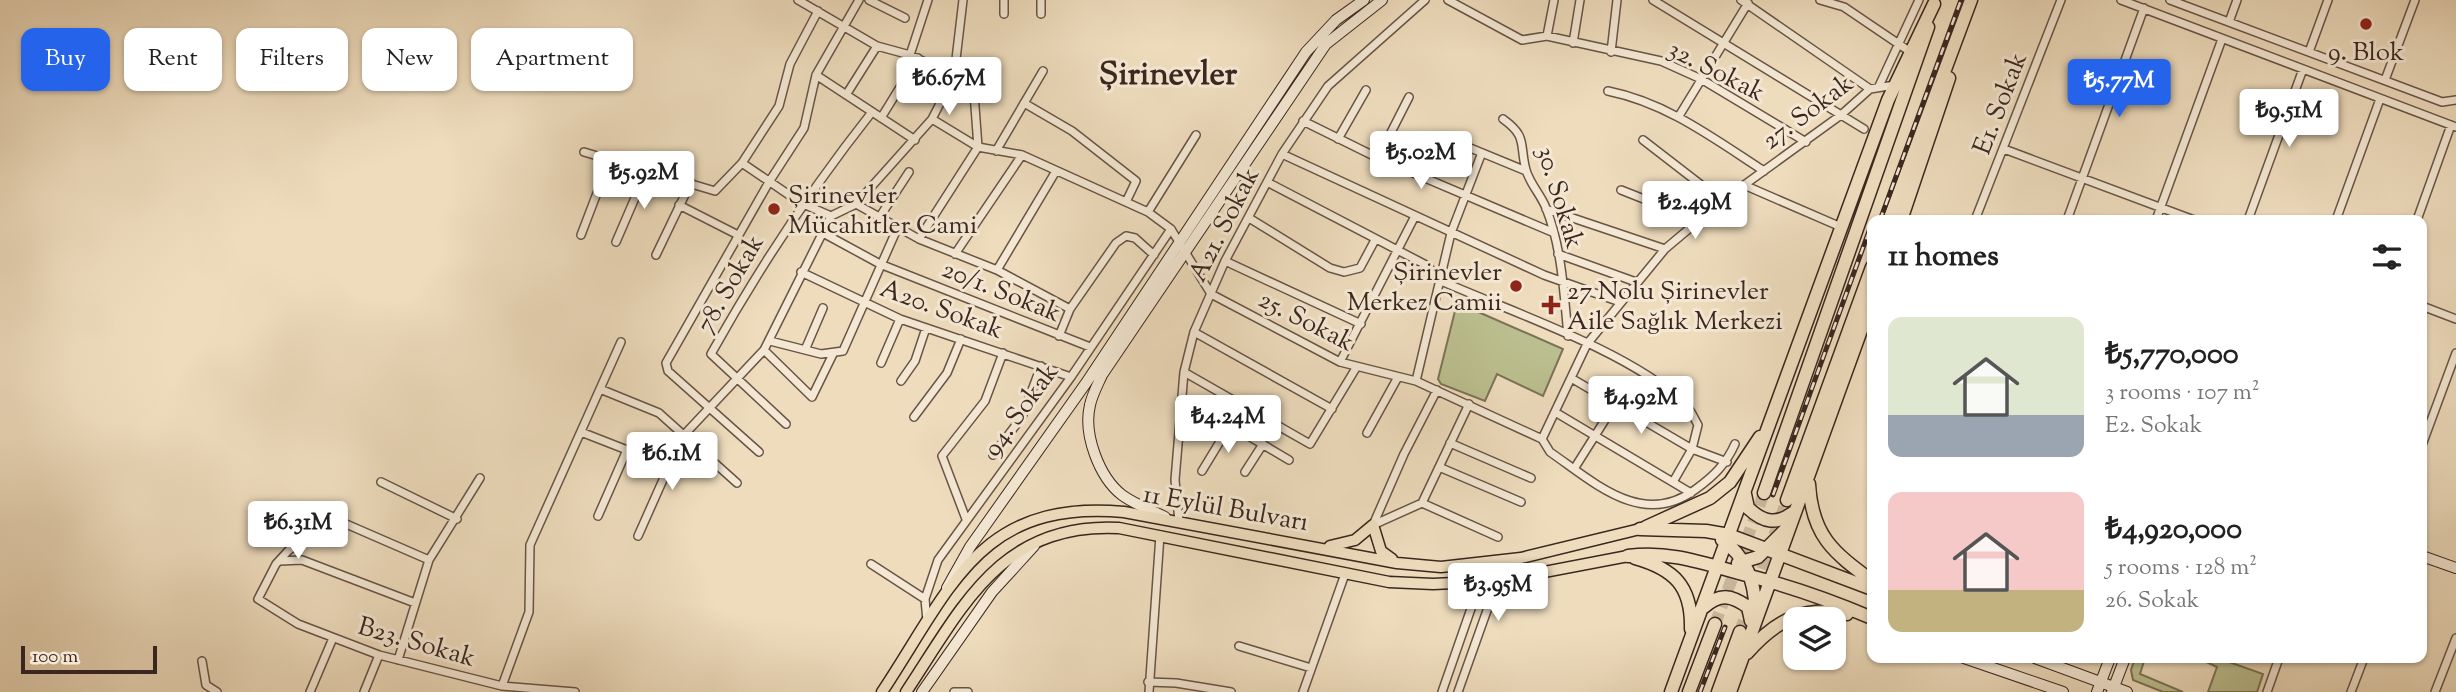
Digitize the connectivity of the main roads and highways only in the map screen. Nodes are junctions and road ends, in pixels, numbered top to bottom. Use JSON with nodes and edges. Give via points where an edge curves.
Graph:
{"nodes":[{"id":1,"x":1364,"y":0,"type":"edge"},
{"id":2,"x":1382,"y":0,"type":"edge"},
{"id":3,"x":1971,"y":0,"type":"edge"},
{"id":4,"x":1934,"y":2,"type":"edge"},
{"id":5,"x":1891,"y":215,"type":"edge"},
{"id":6,"x":1903,"y":215,"type":"edge"},
{"id":7,"x":1183,"y":245,"type":"junction"},
{"id":8,"x":1867,"y":281,"type":"edge"},
{"id":9,"x":1867,"y":314,"type":"edge"},
{"id":10,"x":1771,"y":423,"type":"junction"},
{"id":11,"x":1809,"y":478,"type":"junction"},
{"id":12,"x":1764,"y":493,"type":"tunnel mouth"},
{"id":13,"x":1745,"y":494,"type":"junction"},
{"id":14,"x":1787,"y":500,"type":"tunnel mouth"},
{"id":15,"x":1797,"y":509,"type":"junction"},
{"id":16,"x":1174,"y":520,"type":"junction"},
{"id":17,"x":1640,"y":529,"type":"junction"},
{"id":18,"x":1042,"y":538,"type":"junction"},
{"id":19,"x":1727,"y":538,"type":"junction"},
{"id":20,"x":1315,"y":546,"type":"junction"},
{"id":21,"x":1768,"y":548,"type":"junction"},
{"id":22,"x":1781,"y":553,"type":"junction"},
{"id":23,"x":1628,"y":556,"type":"junction"},
{"id":24,"x":2427,"y":558,"type":"edge"},
{"id":25,"x":1743,"y":562,"type":"junction"},
{"id":26,"x":1397,"y":563,"type":"junction"},
{"id":27,"x":1718,"y":564,"type":"junction"},
{"id":28,"x":2456,"y":568,"type":"edge"},
{"id":29,"x":1749,"y":576,"type":"junction"},
{"id":30,"x":1867,"y":577,"type":"edge"},
{"id":31,"x":1771,"y":580,"type":"junction"},
{"id":32,"x":1867,"y":587,"type":"edge"},
{"id":33,"x":941,"y":600,"type":"junction"},
{"id":34,"x":1704,"y":607,"type":"junction"},
{"id":35,"x":1867,"y":617,"type":"edge"},
{"id":36,"x":1867,"y":618,"type":"edge"},
{"id":37,"x":1715,"y":624,"type":"tunnel mouth"},
{"id":38,"x":1740,"y":632,"type":"tunnel mouth"},
{"id":39,"x":1691,"y":641,"type":"junction"},
{"id":40,"x":1742,"y":659,"type":"junction"},
{"id":41,"x":1979,"y":663,"type":"edge"},
{"id":42,"x":2046,"y":663,"type":"edge"},
{"id":43,"x":2107,"y":663,"type":"edge"},
{"id":44,"x":2123,"y":663,"type":"edge"},
{"id":45,"x":2099,"y":687,"type":"edge"},
{"id":46,"x":2113,"y":689,"type":"edge"},
{"id":47,"x":882,"y":692,"type":"edge"},
{"id":48,"x":906,"y":692,"type":"edge"},
{"id":49,"x":922,"y":692,"type":"edge"},
{"id":50,"x":1671,"y":692,"type":"edge"},
{"id":51,"x":1689,"y":692,"type":"edge"},
{"id":52,"x":1718,"y":692,"type":"edge"},
{"id":53,"x":1730,"y":692,"type":"edge"},
{"id":54,"x":2063,"y":692,"type":"edge"},
{"id":55,"x":2127,"y":692,"type":"edge"}],
"edges":[{"from":1,"to":7,"type":"main road","via":[[1336,20],[1306,52]]},
{"from":2,"to":7,"type":"main road","via":[[1326,44]]},
{"from":3,"to":5,"type":"highway"},
{"from":3,"to":6,"type":"highway","via":[[1941,109]]},
{"from":4,"to":10,"type":"highway","via":[[1904,48],[1895,85]]},
{"from":4,"to":12,"type":"highway","via":[[1921,51]]},
{"from":7,"to":16,"type":"main road","via":[[1102,375],[1089,406],[1098,463],[1110,484],[1123,496]]},
{"from":7,"to":33,"type":"main road","via":[[970,547]]},
{"from":8,"to":14,"type":"highway"},
{"from":9,"to":11,"type":"highway"},
{"from":10,"to":13,"type":"highway"},
{"from":10,"to":17,"type":"highway","via":[[1730,482],[1688,511]]},
{"from":11,"to":15,"type":"highway"},
{"from":11,"to":30,"type":"highway","via":[[1815,523],[1842,559]]},
{"from":13,"to":15,"type":"highway","via":[[1748,508],[1768,522],[1783,521]]},
{"from":13,"to":19,"type":"highway"},
{"from":15,"to":21,"type":"highway"},
{"from":15,"to":22,"type":"highway"},
{"from":16,"to":20,"type":"main road","name":"11 Eylül Bulvarı"},
{"from":16,"to":33,"type":"main road","name":"11 Eylül Bulvarı","via":[[1091,509],[1056,512],[1029,521],[1008,530],[976,555]]},
{"from":17,"to":19,"type":"highway","via":[[1706,531]]},
{"from":17,"to":26,"type":"main road","name":"11 Eylül Bulvarı","via":[[1521,558],[1441,567]]},
{"from":18,"to":23,"type":"main road","name":"11 Eylül Bulvarı","via":[[1096,527],[1160,535],[1389,582],[1433,584],[1497,581]]},
{"from":18,"to":48,"type":"main road","name":"11 Eylül Bulvarı","via":[[1019,550],[979,586]]},
{"from":18,"to":49,"type":"main road","via":[[992,592]]},
{"from":19,"to":21,"type":"highway"},
{"from":19,"to":25,"type":"highway"},
{"from":19,"to":27,"type":"highway"},
{"from":20,"to":26,"type":"main road","name":"11 Eylül Bulvarı"},
{"from":20,"to":26,"type":"main road","via":[[1343,545],[1365,535],[1373,525],[1381,551]]},
{"from":21,"to":22,"type":"highway"},
{"from":21,"to":25,"type":"highway"},
{"from":22,"to":31,"type":"highway"},
{"from":22,"to":32,"type":"highway"},
{"from":23,"to":27,"type":"highway","via":[[1660,555]]},
{"from":23,"to":39,"type":"highway","via":[[1659,565],[1680,583],[1692,614]]},
{"from":24,"to":28,"type":"main road"},
{"from":25,"to":27,"type":"highway"},
{"from":25,"to":29,"type":"highway"},
{"from":27,"to":29,"type":"highway"},
{"from":27,"to":34,"type":"highway"},
{"from":29,"to":31,"type":"highway"},
{"from":29,"to":40,"type":"highway","via":[[1756,594],[1755,614]]},
{"from":31,"to":35,"type":"highway"},
{"from":31,"to":40,"type":"highway"},
{"from":33,"to":47,"type":"main road","name":"11 Eylül Bulvarı"},
{"from":34,"to":39,"type":"highway"},
{"from":34,"to":40,"type":"highway","via":[[1724,596],[1748,607],[1752,617]]},
{"from":36,"to":40,"type":"highway","via":[[1830,610],[1809,613],[1767,630]]},
{"from":37,"to":51,"type":"highway"},
{"from":38,"to":52,"type":"highway"},
{"from":39,"to":50,"type":"highway"},
{"from":40,"to":53,"type":"highway"},
{"from":41,"to":54,"type":"main road"},
{"from":42,"to":45,"type":"main road"},
{"from":43,"to":45,"type":"main road"},
{"from":44,"to":46,"type":"main road"},
{"from":45,"to":46,"type":"main road"},
{"from":46,"to":55,"type":"main road"}]}
